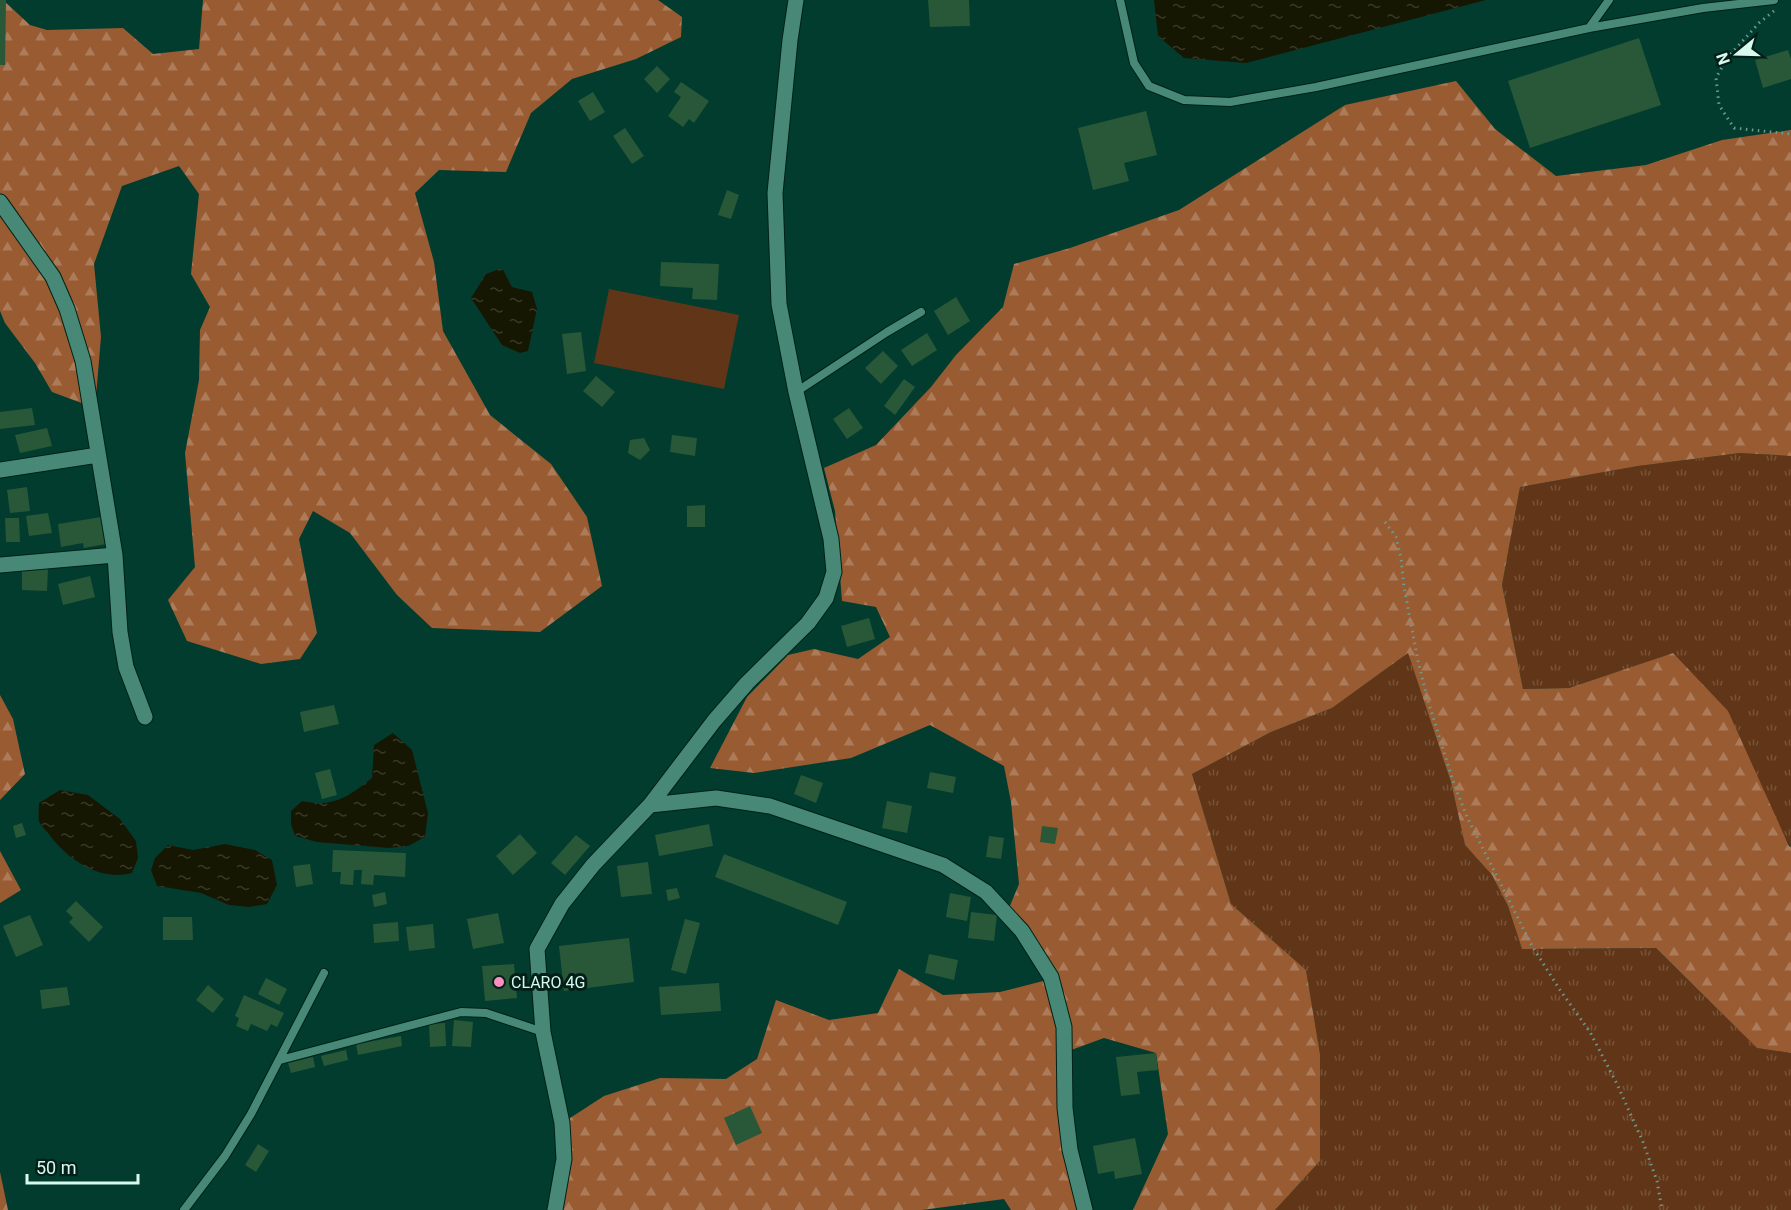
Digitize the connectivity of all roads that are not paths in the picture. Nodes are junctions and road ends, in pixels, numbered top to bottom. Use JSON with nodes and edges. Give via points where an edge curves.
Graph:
{"nodes":[{"id":1,"x":796,"y":0,"type":"edge"},
{"id":2,"x":1120,"y":0,"type":"edge"},
{"id":3,"x":1609,"y":0,"type":"edge"},
{"id":4,"x":1776,"y":4,"type":"edge"},
{"id":5,"x":1589,"y":28,"type":"junction"},
{"id":6,"x":0,"y":202,"type":"edge"},
{"id":7,"x":921,"y":312,"type":"dead end"},
{"id":8,"x":796,"y":392,"type":"junction"},
{"id":9,"x":98,"y":455,"type":"junction"},
{"id":10,"x":0,"y":470,"type":"edge"},
{"id":11,"x":115,"y":555,"type":"junction"},
{"id":12,"x":0,"y":565,"type":"edge"},
{"id":13,"x":145,"y":717,"type":"dead end"},
{"id":14,"x":650,"y":805,"type":"junction"},
{"id":15,"x":324,"y":973,"type":"dead end"},
{"id":16,"x":543,"y":1032,"type":"junction"},
{"id":17,"x":280,"y":1060,"type":"junction"},
{"id":18,"x":184,"y":1210,"type":"edge"},
{"id":19,"x":555,"y":1210,"type":"edge"},
{"id":20,"x":1085,"y":1210,"type":"edge"}],
"edges":[{"from":1,"to":8,"type":"street","via":[[775,193],[779,304]]},
{"from":2,"to":5,"type":"lane","via":[[1134,63],[1149,86],[1184,100],[1230,102],[1316,87]]},
{"from":3,"to":5,"type":"lane"},
{"from":4,"to":5,"type":"lane","via":[[1703,8]]},
{"from":6,"to":9,"type":"street","via":[[53,277],[67,309],[83,361]]},
{"from":7,"to":8,"type":"lane"},
{"from":8,"to":14,"type":"street","via":[[831,539],[834,572],[826,598],[714,721]]},
{"from":9,"to":10,"type":"street"},
{"from":9,"to":11,"type":"street"},
{"from":11,"to":12,"type":"street"},
{"from":11,"to":13,"type":"street","via":[[126,667]]},
{"from":14,"to":16,"type":"street","via":[[562,904],[537,949]]},
{"from":14,"to":20,"type":"street","via":[[716,798],[770,806],[943,865],[986,892],[1022,931],[1051,977],[1064,1028],[1070,1150]]},
{"from":15,"to":17,"type":"lane"},
{"from":16,"to":17,"type":"lane","via":[[486,1013],[461,1012]]},
{"from":16,"to":19,"type":"street","via":[[562,1123],[564,1159]]},
{"from":17,"to":18,"type":"lane","via":[[225,1156]]}]}
